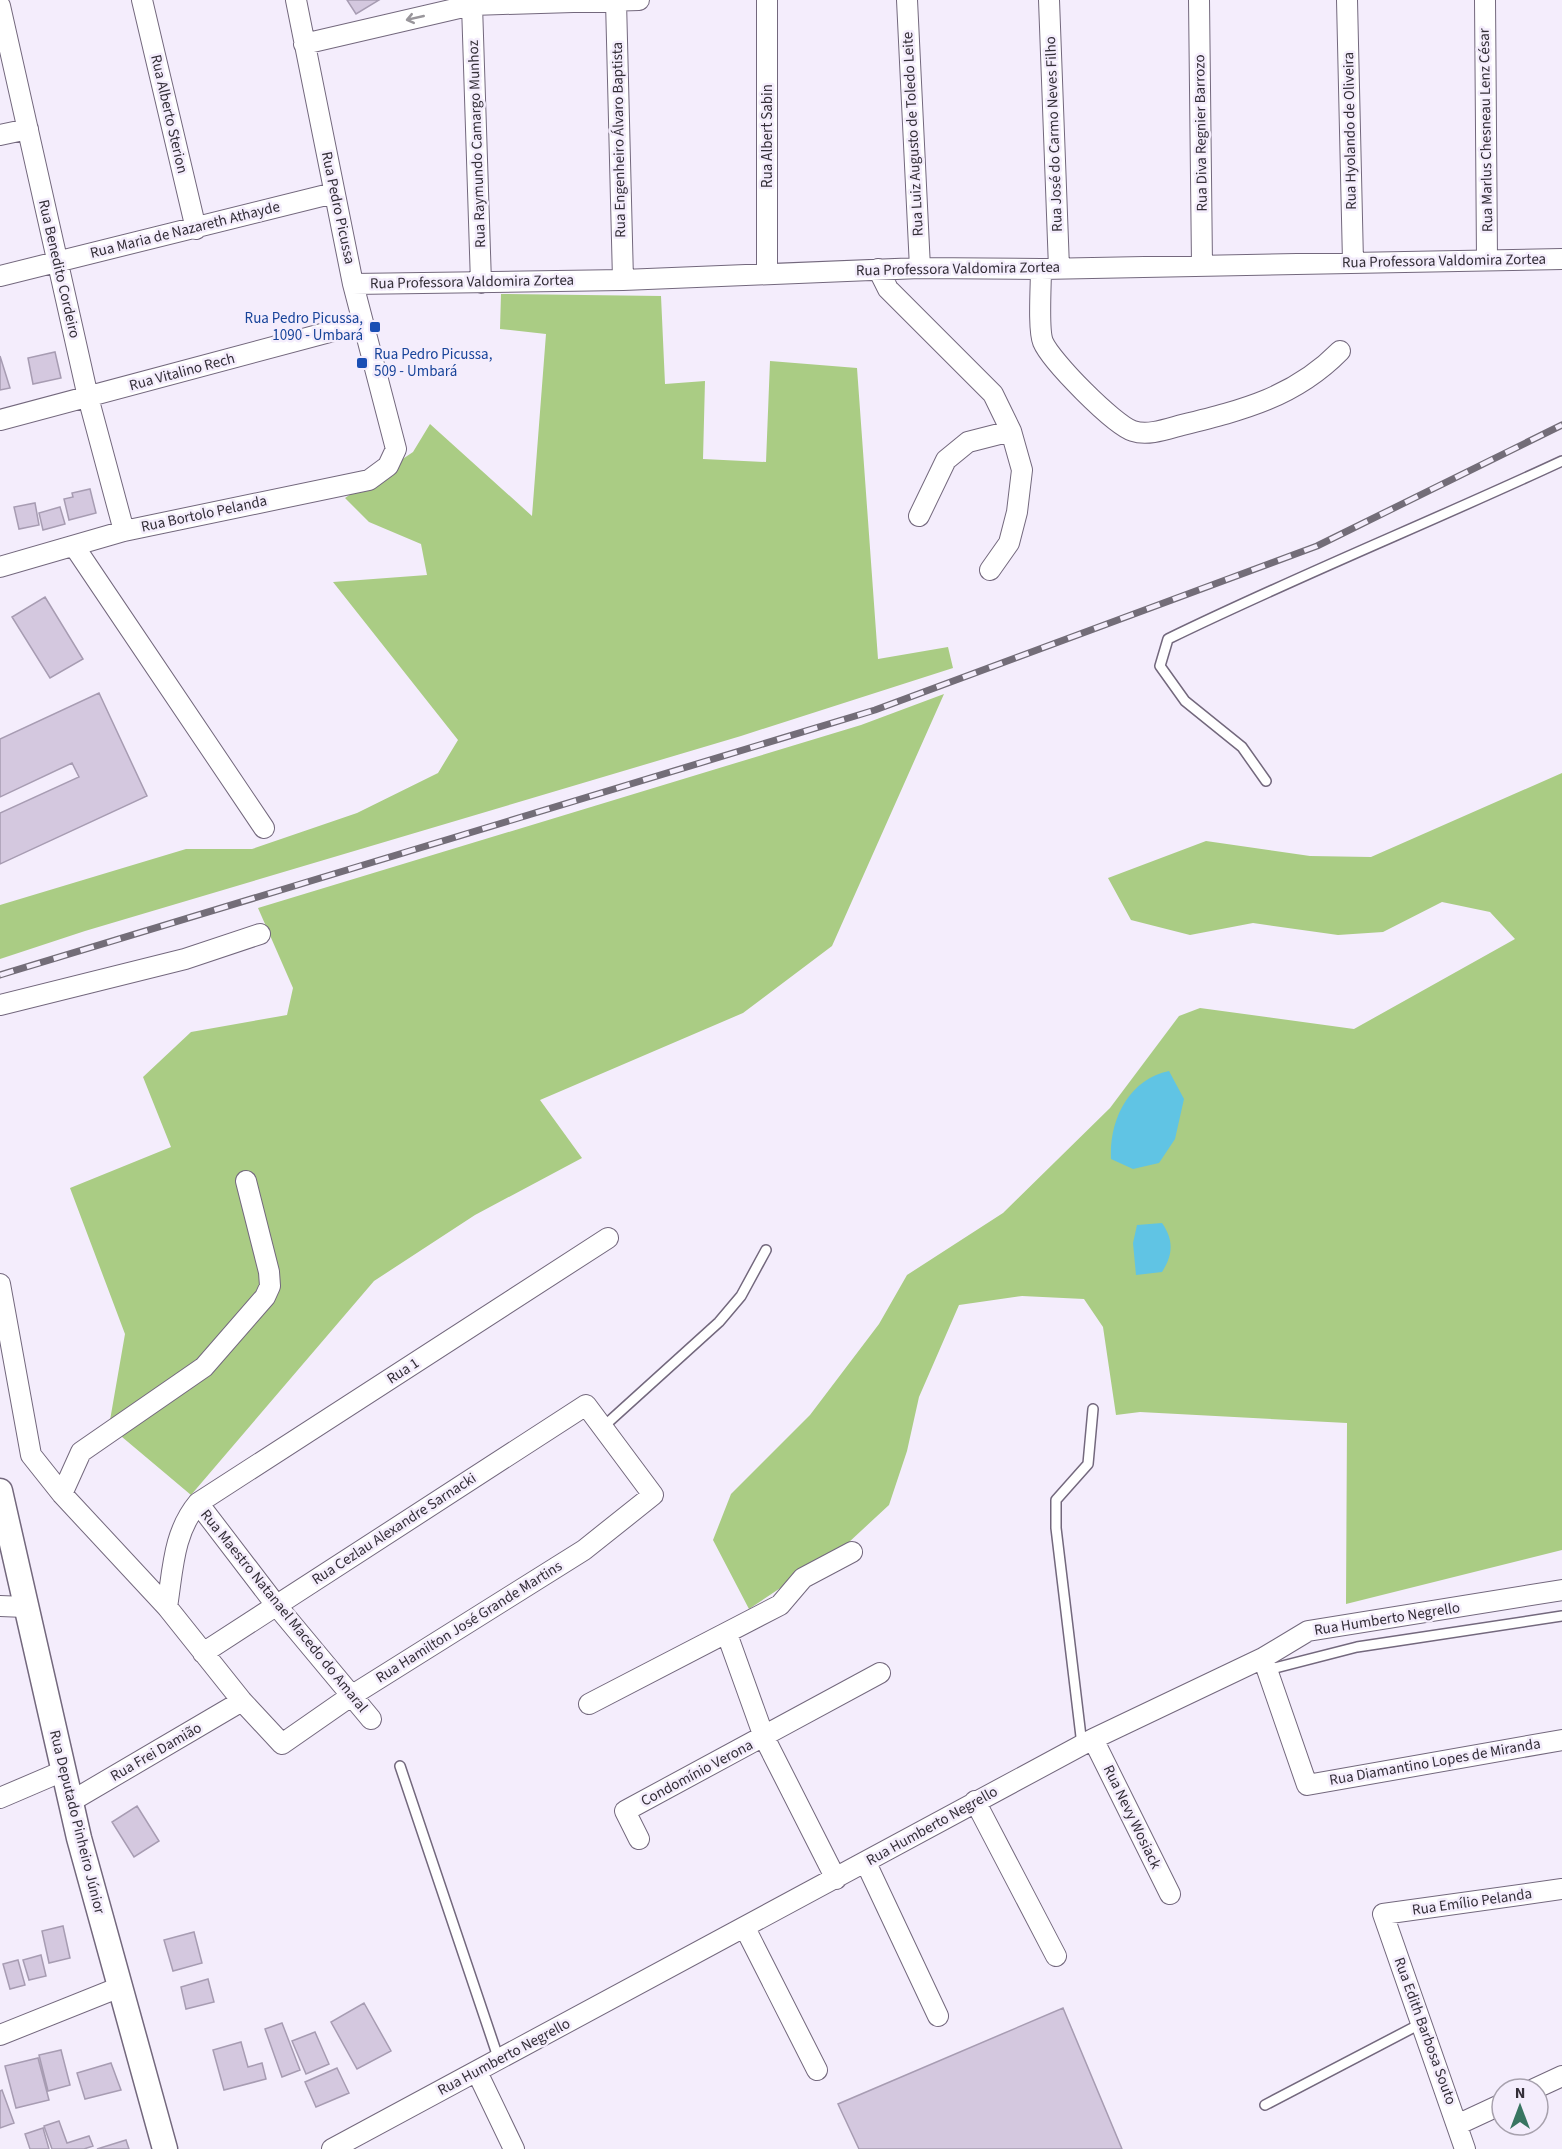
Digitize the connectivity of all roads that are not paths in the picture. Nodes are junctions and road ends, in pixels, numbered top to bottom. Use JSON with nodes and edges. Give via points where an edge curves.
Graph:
{"nodes":[{"id":1,"x":142,"y":0,"type":"edge"},
{"id":2,"x":296,"y":0,"type":"edge"},
{"id":3,"x":639,"y":0,"type":"edge"},
{"id":4,"x":767,"y":0,"type":"edge"},
{"id":5,"x":907,"y":0,"type":"edge"},
{"id":6,"x":1049,"y":0,"type":"edge"},
{"id":7,"x":1199,"y":0,"type":"edge"},
{"id":8,"x":1347,"y":0,"type":"edge"},
{"id":9,"x":1485,"y":0,"type":"edge"},
{"id":10,"x":616,"y":1,"type":"edge"},
{"id":11,"x":472,"y":5,"type":"junction"},
{"id":12,"x":0,"y":6,"type":"edge"},
{"id":13,"x":304,"y":44,"type":"junction"},
{"id":14,"x":28,"y":129,"type":"junction"},
{"id":15,"x":0,"y":135,"type":"edge"},
{"id":16,"x":334,"y":193,"type":"junction"},
{"id":17,"x":196,"y":229,"type":"junction"},
{"id":18,"x":1562,"y":259,"type":"edge"},
{"id":19,"x":1487,"y":260,"type":"junction"},
{"id":20,"x":56,"y":261,"type":"junction"},
{"id":21,"x":1353,"y":262,"type":"junction"},
{"id":22,"x":1202,"y":265,"type":"junction"},
{"id":23,"x":920,"y":268,"type":"junction"},
{"id":24,"x":878,"y":269,"type":"junction"},
{"id":25,"x":1050,"y":269,"type":"junction"},
{"id":26,"x":767,"y":273,"type":"junction"},
{"id":27,"x":0,"y":276,"type":"edge"},
{"id":28,"x":623,"y":280,"type":"junction"},
{"id":29,"x":482,"y":283,"type":"junction"},
{"id":30,"x":353,"y":284,"type":"junction"},
{"id":31,"x":363,"y":323,"type":"junction"},
{"id":32,"x":1340,"y":351,"type":"dead end"},
{"id":33,"x":88,"y":397,"type":"junction"},
{"id":34,"x":0,"y":420,"type":"edge"},
{"id":35,"x":1011,"y":431,"type":"junction"},
{"id":36,"x":396,"y":449,"type":"joint"},
{"id":37,"x":1562,"y":461,"type":"edge"},
{"id":38,"x":919,"y":516,"type":"dead end"},
{"id":39,"x":124,"y":531,"type":"junction"},
{"id":40,"x":74,"y":546,"type":"junction"},
{"id":41,"x":0,"y":567,"type":"edge"},
{"id":42,"x":990,"y":570,"type":"dead end"},
{"id":43,"x":1266,"y":781,"type":"dead end"},
{"id":44,"x":264,"y":828,"type":"dead end"},
{"id":45,"x":260,"y":934,"type":"dead end"},
{"id":46,"x":0,"y":1005,"type":"edge"},
{"id":47,"x":246,"y":1181,"type":"dead end"},
{"id":48,"x":608,"y":1238,"type":"dead end"},
{"id":49,"x":766,"y":1250,"type":"dead end"},
{"id":50,"x":0,"y":1284,"type":"edge"},
{"id":51,"x":1093,"y":1409,"type":"dead end"},
{"id":52,"x":603,"y":1427,"type":"junction"},
{"id":53,"x":0,"y":1491,"type":"edge"},
{"id":54,"x":62,"y":1494,"type":"junction"},
{"id":55,"x":198,"y":1503,"type":"junction"},
{"id":56,"x":852,"y":1552,"type":"dead end"},
{"id":57,"x":1562,"y":1590,"type":"edge"},
{"id":58,"x":276,"y":1605,"type":"junction"},
{"id":59,"x":0,"y":1606,"type":"edge"},
{"id":60,"x":167,"y":1607,"type":"junction"},
{"id":61,"x":24,"y":1608,"type":"junction"},
{"id":62,"x":1562,"y":1616,"type":"edge"},
{"id":63,"x":727,"y":1634,"type":"junction"},
{"id":64,"x":203,"y":1653,"type":"junction"},
{"id":65,"x":1265,"y":1664,"type":"junction"},
{"id":66,"x":880,"y":1673,"type":"dead end"},
{"id":67,"x":351,"y":1696,"type":"junction"},
{"id":68,"x":243,"y":1701,"type":"junction"},
{"id":69,"x":589,"y":1704,"type":"dead end"},
{"id":70,"x":371,"y":1719,"type":"dead end"},
{"id":71,"x":764,"y":1737,"type":"junction"},
{"id":72,"x":1562,"y":1740,"type":"edge"},
{"id":73,"x":1088,"y":1742,"type":"junction"},
{"id":74,"x":400,"y":1766,"type":"dead end"},
{"id":75,"x":63,"y":1771,"type":"junction"},
{"id":76,"x":0,"y":1798,"type":"edge"},
{"id":77,"x":70,"y":1802,"type":"junction"},
{"id":78,"x":975,"y":1802,"type":"junction"},
{"id":79,"x":639,"y":1839,"type":"dead end"},
{"id":80,"x":866,"y":1863,"type":"junction"},
{"id":81,"x":837,"y":1879,"type":"junction"},
{"id":82,"x":1562,"y":1889,"type":"edge"},
{"id":83,"x":1170,"y":1894,"type":"dead end"},
{"id":84,"x":1383,"y":1914,"type":"joint"},
{"id":85,"x":745,"y":1928,"type":"junction"},
{"id":86,"x":1056,"y":1956,"type":"dead end"},
{"id":87,"x":120,"y":1987,"type":"junction"},
{"id":88,"x":938,"y":2016,"type":"dead end"},
{"id":89,"x":1422,"y":2023,"type":"junction"},
{"id":90,"x":0,"y":2035,"type":"edge"},
{"id":91,"x":499,"y":2060,"type":"junction"},
{"id":92,"x":817,"y":2070,"type":"dead end"},
{"id":93,"x":477,"y":2072,"type":"junction"},
{"id":94,"x":1265,"y":2105,"type":"dead end"},
{"id":95,"x":1490,"y":2109,"type":"edge"},
{"id":96,"x":1458,"y":2124,"type":"junction"},
{"id":97,"x":337,"y":2148,"type":"edge"},
{"id":98,"x":165,"y":2149,"type":"edge"},
{"id":99,"x":514,"y":2149,"type":"edge"},
{"id":100,"x":1465,"y":2149,"type":"edge"}],
"edges":[{"from":1,"to":17,"type":"street","name":"Rua Alberto Sterion"},
{"from":2,"to":13,"type":"street","name":"Rua Pedro Picussa"},
{"from":3,"to":10,"type":"street"},
{"from":4,"to":26,"type":"street","name":"Rua Albert Sabin"},
{"from":5,"to":23,"type":"street","name":"Rua Luiz Augusto de Toledo Leite"},
{"from":6,"to":25,"type":"street","name":"Rua José do Carmo Neves Filho"},
{"from":7,"to":22,"type":"street","name":"Rua Diva Regnier Barrozo"},
{"from":8,"to":21,"type":"street","name":"Rua Hyolando de Oliveira"},
{"from":9,"to":19,"type":"street","name":"Rua Marlus Chesneau Lenz César"},
{"from":10,"to":11,"type":"street"},
{"from":10,"to":28,"type":"street","name":"Rua Engenheiro Álvaro Baptista"},
{"from":11,"to":13,"type":"street","one_way":true},
{"from":11,"to":29,"type":"street","name":"Rua Raymundo Camargo Munhoz"},
{"from":12,"to":14,"type":"street","name":"Rua Benedito Cordeiro"},
{"from":13,"to":16,"type":"street","name":"Rua Pedro Picussa"},
{"from":14,"to":15,"type":"street"},
{"from":14,"to":20,"type":"street","name":"Rua Benedito Cordeiro"},
{"from":16,"to":17,"type":"street","name":"Rua Maria de Nazareth Athayde"},
{"from":16,"to":30,"type":"street","name":"Rua Pedro Picussa"},
{"from":17,"to":20,"type":"street","name":"Rua Maria de Nazareth Athayde"},
{"from":18,"to":19,"type":"street","name":"Rua Professora Valdomira Zortea"},
{"from":19,"to":21,"type":"street","name":"Rua Professora Valdomira Zortea"},
{"from":20,"to":27,"type":"street","name":"Rua Maria de Nazareth Athayde"},
{"from":20,"to":33,"type":"street","name":"Rua Benedito Cordeiro"},
{"from":21,"to":22,"type":"street","name":"Rua Professora Valdomira Zortea"},
{"from":22,"to":25,"type":"street","name":"Rua Professora Valdomira Zortea"},
{"from":23,"to":24,"type":"street","name":"Rua Professora Valdomira Zortea"},
{"from":23,"to":25,"type":"street","name":"Rua Professora Valdomira Zortea"},
{"from":24,"to":26,"type":"street","name":"Rua Professora Valdomira Zortea"},
{"from":24,"to":35,"type":"street","via":[[888,289],[993,394]]},
{"from":25,"to":32,"type":"street","name":"Rua José do Carmo Neves Filho","via":[[1042,341],[1114,421],[1134,432],[1154,432],[1249,409],[1321,370]]},
{"from":26,"to":28,"type":"street","name":"Rua Professora Valdomira Zortea"},
{"from":28,"to":29,"type":"street","name":"Rua Professora Valdomira Zortea"},
{"from":29,"to":30,"type":"street","name":"Rua Professora Valdomira Zortea"},
{"from":30,"to":31,"type":"street","name":"Rua Pedro Picussa"},
{"from":31,"to":33,"type":"street","name":"Rua Vitalino Rech"},
{"from":31,"to":36,"type":"street","name":"Rua Pedro Picussa"},
{"from":33,"to":34,"type":"street","name":"Rua Vitalino Rech"},
{"from":33,"to":39,"type":"street","name":"Rua Benedito Cordeiro"},
{"from":35,"to":38,"type":"street","via":[[968,442],[946,460]]},
{"from":35,"to":42,"type":"street","via":[[1022,470],[1017,512],[1009,543]]},
{"from":36,"to":39,"type":"street","name":"Rua Bortolo Pelanda","via":[[388,466],[369,480]]},
{"from":37,"to":43,"type":"lane","via":[[1168,639],[1160,666],[1185,701],[1242,747]]},
{"from":39,"to":40,"type":"street","name":"Rua Bortolo Pelanda"},
{"from":40,"to":41,"type":"street","name":"Rua Bortolo Pelanda"},
{"from":40,"to":44,"type":"street"},
{"from":45,"to":46,"type":"street","via":[[185,958]]},
{"from":47,"to":54,"type":"street","via":[[270,1278],[266,1297],[204,1367],[81,1452]]},
{"from":48,"to":55,"type":"street","name":"Rua 1"},
{"from":49,"to":52,"type":"lane","via":[[741,1296],[719,1322]]},
{"from":50,"to":54,"type":"street","via":[[31,1455]]},
{"from":51,"to":73,"type":"lane","via":[[1088,1464],[1056,1500],[1056,1528]]},
{"from":52,"to":58,"type":"street","name":"Rua Cezlau Alexandre Sarnacki","via":[[586,1405]]},
{"from":52,"to":67,"type":"street","name":"Rua Hamilton José Grande Martins","via":[[653,1495],[584,1550]]},
{"from":53,"to":61,"type":"street","name":"Rua Deputado Pinheiro Júnior"},
{"from":54,"to":60,"type":"street"},
{"from":55,"to":58,"type":"street","name":"Rua Maestro Natanael Macedo do Amaral"},
{"from":55,"to":60,"type":"street","via":[[177,1537]]},
{"from":56,"to":63,"type":"street","via":[[803,1578],[780,1605]]},
{"from":57,"to":65,"type":"street","name":"Rua Humberto Negrello","via":[[1308,1631]]},
{"from":58,"to":64,"type":"street","name":"Rua Cezlau Alexandre Sarnacki"},
{"from":58,"to":67,"type":"street","name":"Rua Maestro Natanael Macedo do Amaral"},
{"from":59,"to":61,"type":"street"},
{"from":60,"to":64,"type":"street"},
{"from":61,"to":75,"type":"street","name":"Rua Deputado Pinheiro Júnior"},
{"from":62,"to":65,"type":"lane","name":"Rua Humberto Negrello"},
{"from":63,"to":69,"type":"street"},
{"from":63,"to":71,"type":"street","name":"Condomínio Verona"},
{"from":64,"to":68,"type":"street"},
{"from":65,"to":72,"type":"street","name":"Rua Diamantino Lopes de Miranda","via":[[1307,1785]]},
{"from":65,"to":73,"type":"street","name":"Rua Humberto Negrello"},
{"from":66,"to":71,"type":"street","name":"Condomínio Verona"},
{"from":67,"to":68,"type":"street","name":"Rua Hamilton José Grande Martins","via":[[282,1744]]},
{"from":67,"to":70,"type":"street","name":"Rua Maestro Natanael Macedo do Amaral"},
{"from":68,"to":77,"type":"street","name":"Rua Frei Damião"},
{"from":71,"to":79,"type":"street","name":"Condomínio Verona","via":[[625,1811]]},
{"from":71,"to":81,"type":"street","name":"Condomínio Verona"},
{"from":73,"to":78,"type":"street","name":"Rua Humberto Negrello"},
{"from":73,"to":83,"type":"street","name":"Rua Nevy Wosiack"},
{"from":74,"to":91,"type":"lane"},
{"from":75,"to":76,"type":"street"},
{"from":75,"to":77,"type":"street","name":"Rua Deputado Pinheiro Júnior"},
{"from":77,"to":87,"type":"street","name":"Rua Deputado Pinheiro Júnior"},
{"from":78,"to":80,"type":"street","name":"Rua Humberto Negrello"},
{"from":78,"to":86,"type":"street"},
{"from":80,"to":81,"type":"street","name":"Rua Humberto Negrello"},
{"from":80,"to":88,"type":"street"},
{"from":81,"to":85,"type":"street","name":"Rua Humberto Negrello"},
{"from":82,"to":84,"type":"street","name":"Rua Emílio Pelanda"},
{"from":84,"to":89,"type":"street","name":"Rua Edith Barbosa Souto"},
{"from":85,"to":91,"type":"street","name":"Rua Humberto Negrello"},
{"from":85,"to":92,"type":"street"},
{"from":87,"to":90,"type":"street"},
{"from":87,"to":98,"type":"street","name":"Rua Deputado Pinheiro Júnior"},
{"from":89,"to":94,"type":"lane"},
{"from":89,"to":96,"type":"street","name":"Rua Edith Barbosa Souto"},
{"from":91,"to":93,"type":"street","name":"Rua Humberto Negrello"},
{"from":93,"to":97,"type":"street","name":"Rua Humberto Negrello"},
{"from":93,"to":99,"type":"street"},
{"from":95,"to":96,"type":"street"},
{"from":96,"to":100,"type":"street","name":"Rua Edith Barbosa Souto"}]}
